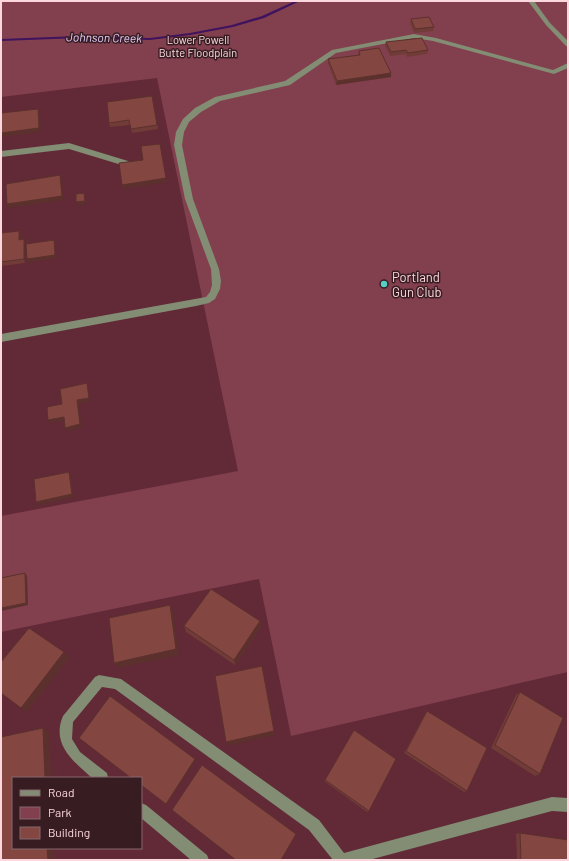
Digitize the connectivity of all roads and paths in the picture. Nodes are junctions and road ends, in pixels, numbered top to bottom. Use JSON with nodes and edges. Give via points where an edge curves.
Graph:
{"nodes":[{"id":1,"x":531,"y":1,"type":"edge"},
{"id":2,"x":568,"y":45,"type":"edge"},
{"id":3,"x":568,"y":66,"type":"edge"},
{"id":4,"x":1,"y":154,"type":"edge"},
{"id":5,"x":125,"y":163,"type":"edge"},
{"id":6,"x":1,"y":338,"type":"edge"},
{"id":7,"x":101,"y":777,"type":"edge"},
{"id":8,"x":568,"y":805,"type":"edge"},
{"id":9,"x":142,"y":811,"type":"edge"},
{"id":10,"x":202,"y":860,"type":"edge"},
{"id":11,"x":340,"y":860,"type":"edge"},
{"id":12,"x":344,"y":860,"type":"edge"}],
"edges":[{"from":1,"to":2,"type":"lane"},
{"from":3,"to":6,"type":"lane","via":[[554,72],[434,39],[414,36],[334,51],[287,83],[218,99],[198,110],[186,122],[180,132],[178,145],[189,199],[215,269],[217,281],[214,293],[209,299]]},
{"from":4,"to":5,"type":"lane","via":[[70,146]]},
{"from":7,"to":11,"type":"lane","via":[[76,756],[66,742],[66,720],[99,681],[117,683],[314,825]]},
{"from":8,"to":12,"type":"lane","via":[[552,804]]},
{"from":9,"to":10,"type":"lane"}]}
